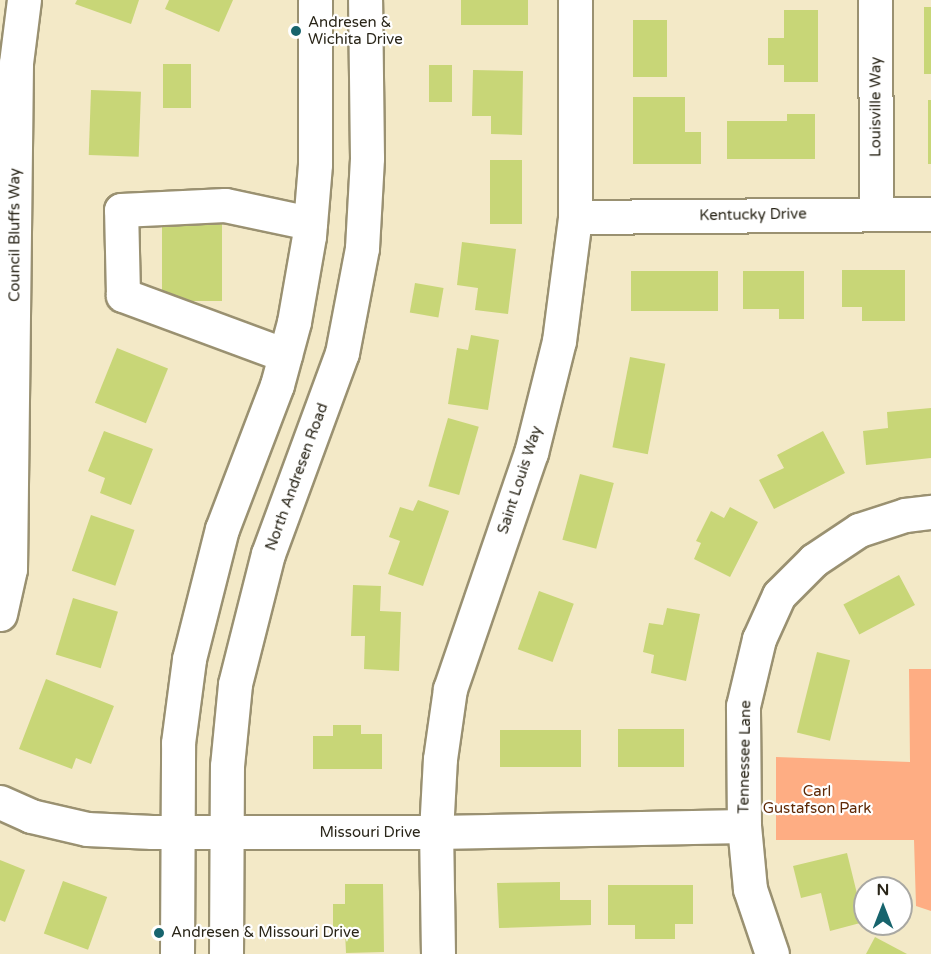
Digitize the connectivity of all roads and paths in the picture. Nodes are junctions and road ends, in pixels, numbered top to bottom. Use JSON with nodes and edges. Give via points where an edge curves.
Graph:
{"nodes":[{"id":1,"x":24,"y":0,"type":"edge"},
{"id":2,"x":315,"y":0,"type":"edge"},
{"id":3,"x":365,"y":0,"type":"edge"},
{"id":4,"x":575,"y":0,"type":"edge"},
{"id":5,"x":875,"y":0,"type":"edge"},
{"id":6,"x":931,"y":213,"type":"edge"},
{"id":7,"x":876,"y":214,"type":"junction"},
{"id":8,"x":575,"y":217,"type":"junction"},
{"id":9,"x":310,"y":224,"type":"junction"},
{"id":10,"x":285,"y":355,"type":"junction"},
{"id":11,"x":931,"y":512,"type":"edge"},
{"id":12,"x":0,"y":614,"type":"edge"},
{"id":13,"x":0,"y":802,"type":"edge"},
{"id":14,"x":744,"y":826,"type":"junction"},
{"id":15,"x":436,"y":832,"type":"junction"},
{"id":16,"x":176,"y":833,"type":"junction"},
{"id":17,"x":225,"y":833,"type":"junction"},
{"id":18,"x":177,"y":954,"type":"edge"},
{"id":19,"x":225,"y":954,"type":"edge"},
{"id":20,"x":438,"y":954,"type":"edge"},
{"id":21,"x":772,"y":954,"type":"edge"}],
"edges":[{"from":1,"to":12,"type":"street","name":"Council Bluffs Way","via":[[16,63],[11,547]]},
{"from":2,"to":9,"type":"street","via":[[315,164]]},
{"from":3,"to":17,"type":"street","name":"North Andresen Road","via":[[367,158],[362,248],[339,363],[253,603],[235,684]]},
{"from":4,"to":8,"type":"street","name":"Saint Louis Way"},
{"from":5,"to":7,"type":"street","name":"Louisville Way"},
{"from":6,"to":7,"type":"street","name":"Kentucky Drive"},
{"from":7,"to":8,"type":"street","name":"Kentucky Drive"},
{"from":8,"to":15,"type":"street","name":"Saint Louis Way","via":[[559,341],[531,453],[450,689],[440,759]]},
{"from":9,"to":10,"type":"street"},
{"from":9,"to":10,"type":"street","via":[[225,205],[121,210],[123,295]]},
{"from":10,"to":16,"type":"street","via":[[222,529],[194,636],[178,743]]},
{"from":11,"to":14,"type":"street","name":"Tennessee Lane","via":[[905,514],[859,530],[814,560],[779,595],[759,639],[743,706]]},
{"from":13,"to":16,"type":"street","name":"Missouri Drive","via":[[31,816],[87,829]]},
{"from":14,"to":15,"type":"street","name":"Missouri Drive"},
{"from":14,"to":21,"type":"street","name":"Tennessee Lane","via":[[750,889]]},
{"from":15,"to":17,"type":"street","name":"Missouri Drive"},
{"from":15,"to":20,"type":"street","name":"Saint Louis Way"},
{"from":16,"to":17,"type":"street","name":"Missouri Drive"},
{"from":16,"to":18,"type":"street"},
{"from":17,"to":19,"type":"street","name":"North Andresen Road"}]}
